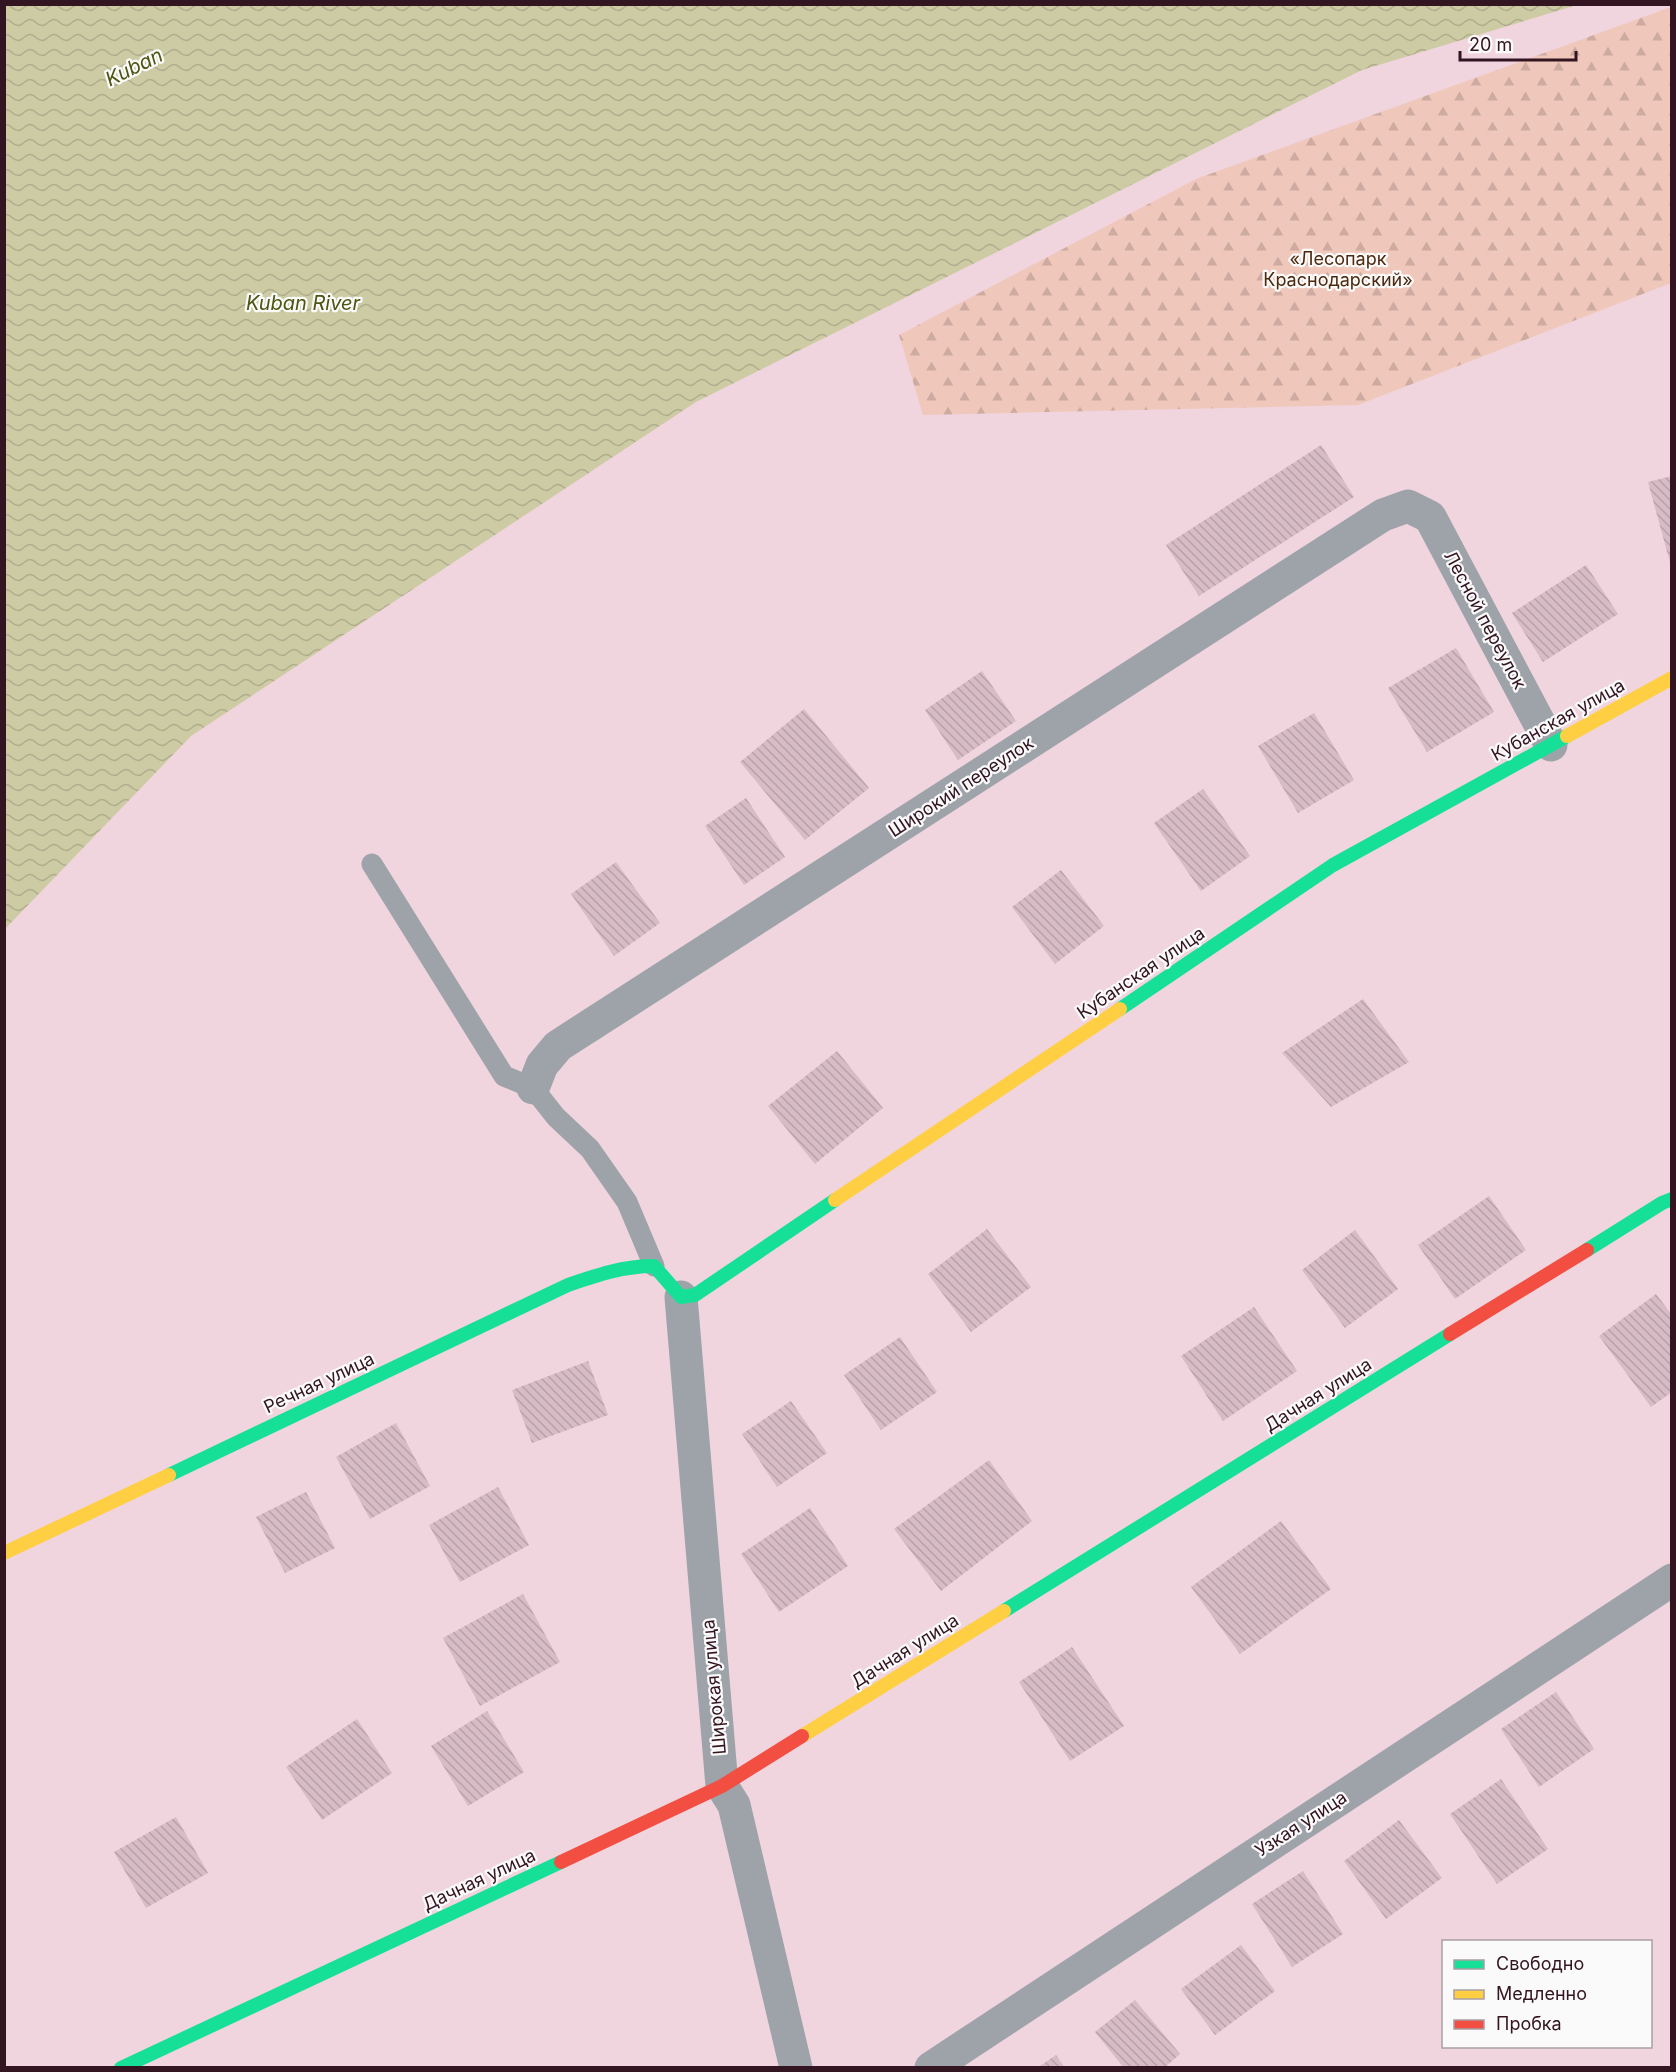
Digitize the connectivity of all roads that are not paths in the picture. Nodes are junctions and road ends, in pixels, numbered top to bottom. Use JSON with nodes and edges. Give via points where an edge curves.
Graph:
{"nodes":[{"id":1,"x":1408,"y":506,"type":"joint"},
{"id":2,"x":1671,"y":678,"type":"edge"},
{"id":3,"x":1551,"y":745,"type":"junction"},
{"id":4,"x":372,"y":864,"type":"dead end"},
{"id":5,"x":533,"y":1088,"type":"junction"},
{"id":6,"x":1671,"y":1199,"type":"edge"},
{"id":7,"x":654,"y":1266,"type":"junction"},
{"id":8,"x":681,"y":1297,"type":"junction"},
{"id":9,"x":4,"y":1552,"type":"edge"},
{"id":10,"x":1671,"y":1580,"type":"edge"},
{"id":11,"x":723,"y":1786,"type":"junction"},
{"id":12,"x":121,"y":2067,"type":"edge"},
{"id":13,"x":796,"y":2067,"type":"edge"},
{"id":14,"x":931,"y":2067,"type":"edge"}],
"edges":[{"from":1,"to":3,"type":"street","name":"Лесной переулок","via":[[1430,517]]},
{"from":1,"to":5,"type":"street","name":"Широкий переулок","via":[[1383,515],[558,1046],[542,1065]]},
{"from":2,"to":3,"type":"street","name":"Кубанская улица"},
{"from":3,"to":8,"type":"street","name":"Кубанская улица","via":[[1333,865],[708,1287]]},
{"from":4,"to":5,"type":"lane","via":[[504,1076]]},
{"from":5,"to":7,"type":"lane","via":[[590,1149],[627,1202]]},
{"from":6,"to":11,"type":"street","name":"Дачная улица"},
{"from":7,"to":8,"type":"street"},
{"from":7,"to":9,"type":"street","name":"Речная улица","via":[[611,1269],[568,1285]]},
{"from":8,"to":11,"type":"street","name":"Широкая улица"},
{"from":10,"to":14,"type":"street","name":"Узкая улица"},
{"from":11,"to":12,"type":"street","name":"Дачная улица"},
{"from":11,"to":13,"type":"street","name":"Широкая улица","via":[[734,1805]]}]}
